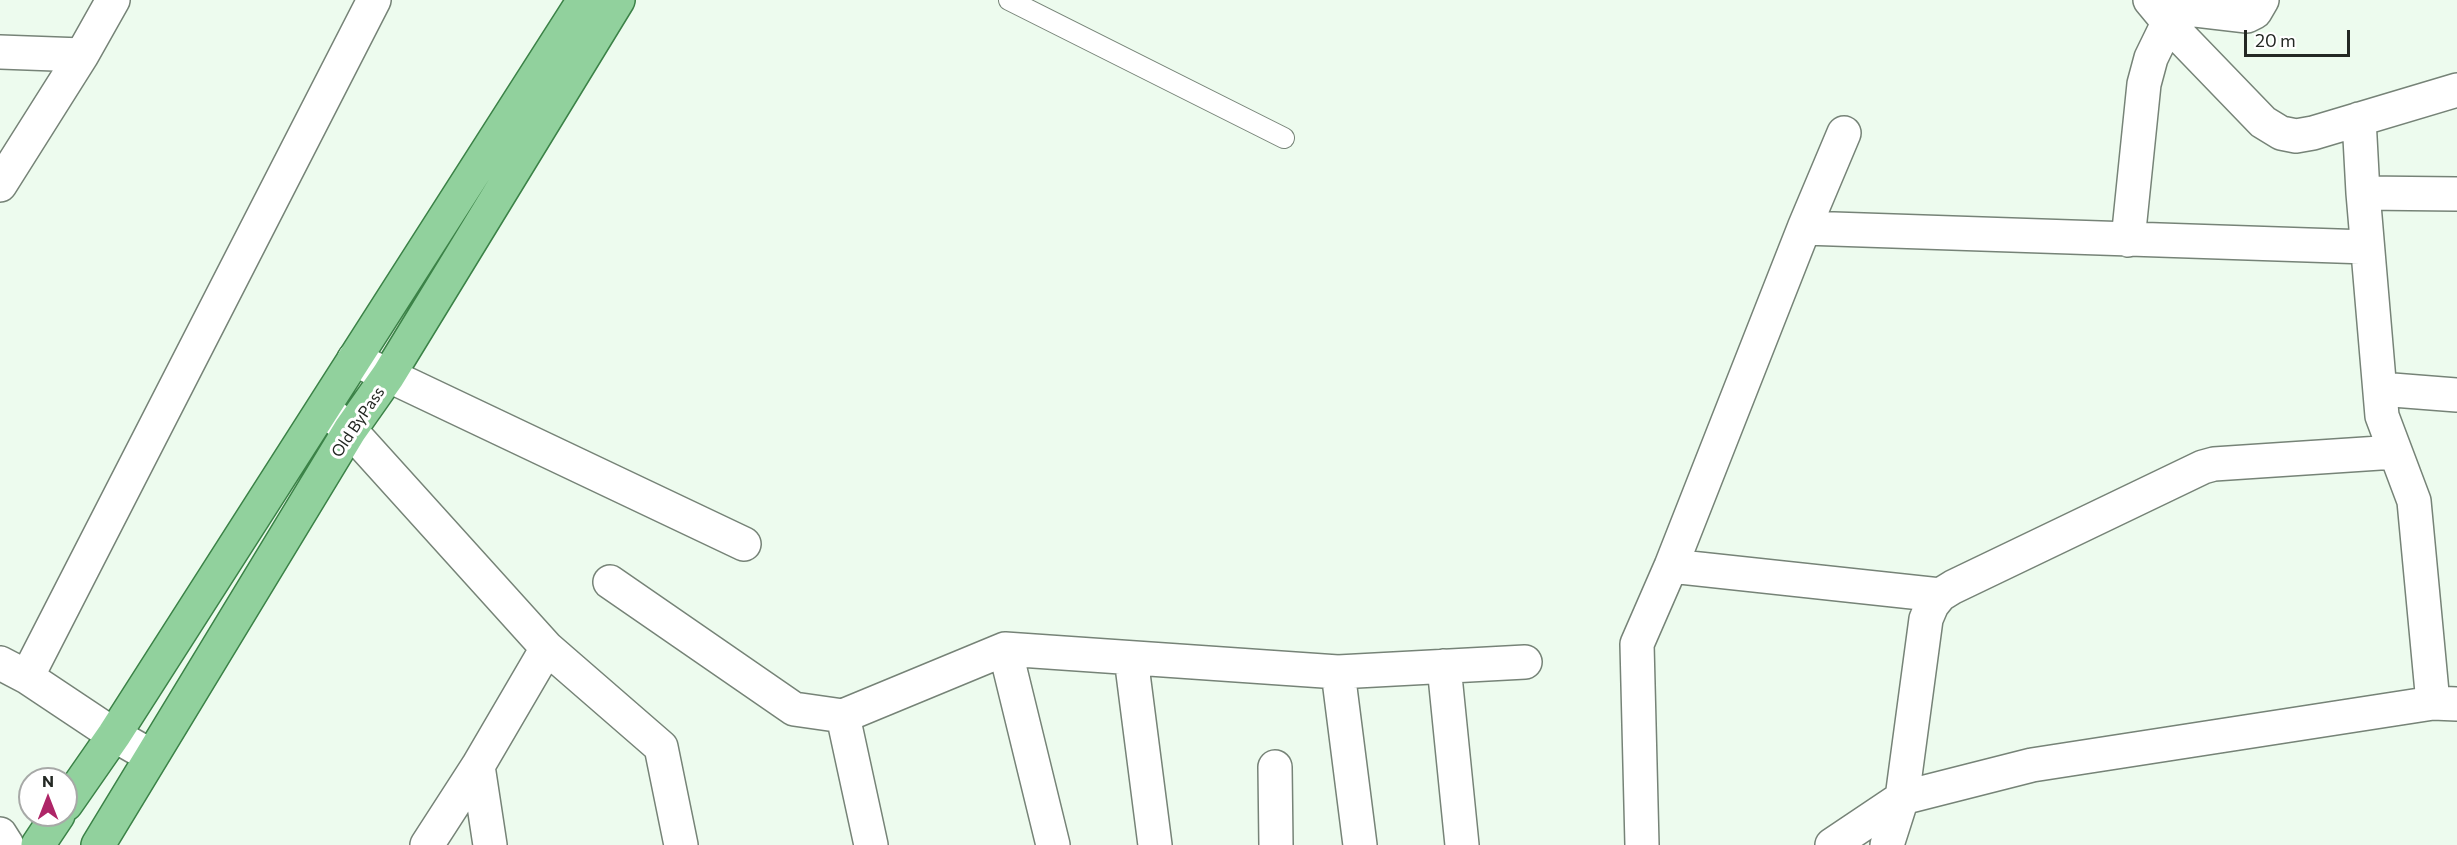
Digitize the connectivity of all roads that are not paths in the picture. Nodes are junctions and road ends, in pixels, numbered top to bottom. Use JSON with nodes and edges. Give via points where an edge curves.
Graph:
{"nodes":[{"id":1,"x":113,"y":0,"type":"edge"},
{"id":2,"x":374,"y":0,"type":"edge"},
{"id":3,"x":584,"y":0,"type":"edge"},
{"id":4,"x":618,"y":0,"type":"edge"},
{"id":5,"x":1010,"y":0,"type":"edge"},
{"id":6,"x":2262,"y":0,"type":"edge"},
{"id":7,"x":2165,"y":7,"type":"edge"},
{"id":8,"x":0,"y":52,"type":"edge"},
{"id":9,"x":82,"y":55,"type":"junction"},
{"id":10,"x":2457,"y":90,"type":"edge"},
{"id":11,"x":2359,"y":119,"type":"junction"},
{"id":12,"x":1844,"y":133,"type":"dead end"},
{"id":13,"x":1284,"y":138,"type":"dead end"},
{"id":14,"x":0,"y":185,"type":"edge"},
{"id":15,"x":2363,"y":193,"type":"junction"},
{"id":16,"x":2457,"y":194,"type":"edge"},
{"id":17,"x":1804,"y":228,"type":"junction"},
{"id":18,"x":2128,"y":240,"type":"junction"},
{"id":19,"x":2367,"y":247,"type":"junction"},
{"id":20,"x":354,"y":359,"type":"junction"},
{"id":21,"x":388,"y":376,"type":"junction"},
{"id":22,"x":2380,"y":389,"type":"junction"},
{"id":23,"x":2457,"y":396,"type":"edge"},
{"id":24,"x":322,"y":408,"type":"junction"},
{"id":25,"x":350,"y":430,"type":"junction"},
{"id":26,"x":2395,"y":452,"type":"junction"},
{"id":27,"x":744,"y":544,"type":"dead end"},
{"id":28,"x":1671,"y":566,"type":"junction"},
{"id":29,"x":610,"y":582,"type":"dead end"},
{"id":30,"x":1940,"y":595,"type":"junction"},
{"id":31,"x":547,"y":648,"type":"junction"},
{"id":32,"x":1005,"y":649,"type":"junction"},
{"id":33,"x":1131,"y":658,"type":"junction"},
{"id":34,"x":1525,"y":662,"type":"dead end"},
{"id":35,"x":1444,"y":666,"type":"junction"},
{"id":36,"x":13,"y":670,"type":"edge"},
{"id":37,"x":1338,"y":672,"type":"junction"},
{"id":38,"x":2445,"y":704,"type":"edge"},
{"id":39,"x":843,"y":716,"type":"junction"},
{"id":40,"x":114,"y":735,"type":"junction"},
{"id":41,"x":151,"y":756,"type":"junction"},
{"id":42,"x":478,"y":766,"type":"junction"},
{"id":43,"x":1275,"y":767,"type":"dead end"},
{"id":44,"x":78,"y":787,"type":"edge"},
{"id":45,"x":1902,"y":798,"type":"junction"},
{"id":46,"x":50,"y":827,"type":"edge"},
{"id":47,"x":0,"y":834,"type":"edge"},
{"id":48,"x":7,"y":845,"type":"edge"},
{"id":49,"x":38,"y":845,"type":"edge"},
{"id":50,"x":98,"y":845,"type":"edge"},
{"id":51,"x":427,"y":845,"type":"edge"},
{"id":52,"x":490,"y":845,"type":"edge"},
{"id":53,"x":681,"y":845,"type":"edge"},
{"id":54,"x":871,"y":845,"type":"edge"},
{"id":55,"x":1053,"y":845,"type":"edge"},
{"id":56,"x":1155,"y":845,"type":"edge"},
{"id":57,"x":1276,"y":845,"type":"edge"},
{"id":58,"x":1360,"y":845,"type":"edge"},
{"id":59,"x":1462,"y":845,"type":"edge"},
{"id":60,"x":1642,"y":845,"type":"edge"},
{"id":61,"x":1832,"y":845,"type":"edge"},
{"id":62,"x":1887,"y":845,"type":"edge"}],
"edges":[{"from":1,"to":9,"type":"street"},
{"from":2,"to":36,"type":"street"},
{"from":3,"to":20,"type":"main road"},
{"from":4,"to":21,"type":"main road","name":"Old ByPass"},
{"from":5,"to":13,"type":"lane"},
{"from":6,"to":7,"type":"street","via":[[2255,12],[2247,16]]},
{"from":7,"to":11,"type":"street","via":[[2263,122],[2281,133],[2313,133]]},
{"from":7,"to":18,"type":"street","via":[[2144,84]]},
{"from":8,"to":9,"type":"street"},
{"from":9,"to":14,"type":"street"},
{"from":10,"to":11,"type":"street"},
{"from":11,"to":15,"type":"street"},
{"from":12,"to":17,"type":"street"},
{"from":15,"to":16,"type":"street"},
{"from":15,"to":19,"type":"street"},
{"from":17,"to":18,"type":"street"},
{"from":17,"to":28,"type":"street"},
{"from":18,"to":19,"type":"street"},
{"from":19,"to":22,"type":"street"},
{"from":20,"to":21,"type":"street"},
{"from":20,"to":24,"type":"main road"},
{"from":21,"to":25,"type":"main road","name":"Old ByPass"},
{"from":21,"to":27,"type":"street"},
{"from":22,"to":23,"type":"street"},
{"from":22,"to":26,"type":"street","via":[[2382,416]]},
{"from":24,"to":25,"type":"street"},
{"from":24,"to":40,"type":"main road"},
{"from":25,"to":31,"type":"street"},
{"from":25,"to":41,"type":"main road","name":"Old ByPass"},
{"from":26,"to":30,"type":"street","via":[[2203,467]]},
{"from":26,"to":38,"type":"street","via":[[2414,501]]},
{"from":28,"to":30,"type":"street"},
{"from":28,"to":60,"type":"street","via":[[1637,644]]},
{"from":29,"to":39,"type":"street","via":[[794,709]]},
{"from":30,"to":45,"type":"street","via":[[1926,620]]},
{"from":31,"to":42,"type":"street"},
{"from":31,"to":53,"type":"street","via":[[661,747]]},
{"from":32,"to":33,"type":"street"},
{"from":32,"to":39,"type":"street"},
{"from":32,"to":55,"type":"street"},
{"from":33,"to":37,"type":"street"},
{"from":33,"to":56,"type":"street"},
{"from":34,"to":35,"type":"street"},
{"from":35,"to":37,"type":"street"},
{"from":35,"to":59,"type":"street"},
{"from":36,"to":40,"type":"street"},
{"from":37,"to":58,"type":"street"},
{"from":38,"to":45,"type":"street","via":[[2032,765]]},
{"from":39,"to":54,"type":"street"},
{"from":40,"to":41,"type":"street"},
{"from":40,"to":44,"type":"main road"},
{"from":41,"to":50,"type":"main road","name":"Old ByPass"},
{"from":42,"to":51,"type":"street"},
{"from":42,"to":52,"type":"street"},
{"from":43,"to":57,"type":"street"},
{"from":45,"to":61,"type":"street"},
{"from":45,"to":62,"type":"street"},
{"from":46,"to":49,"type":"main road"},
{"from":47,"to":48,"type":"street"}]}
